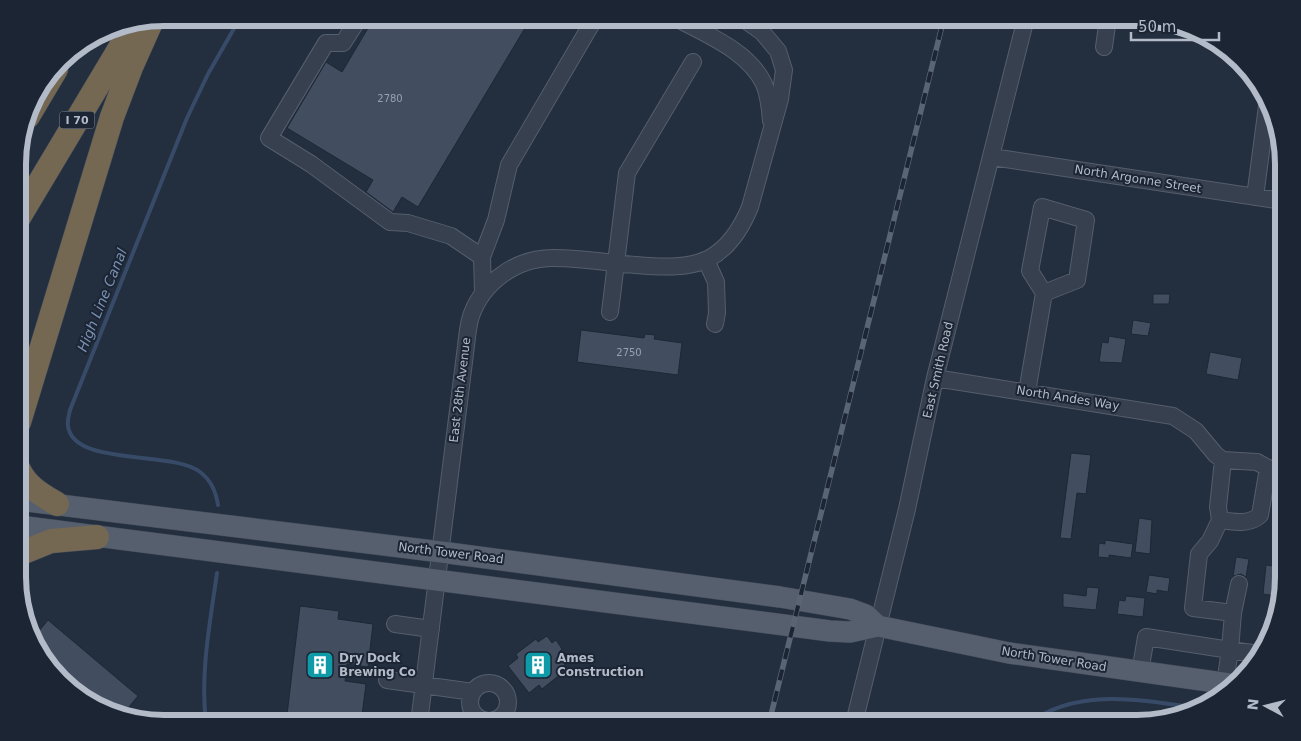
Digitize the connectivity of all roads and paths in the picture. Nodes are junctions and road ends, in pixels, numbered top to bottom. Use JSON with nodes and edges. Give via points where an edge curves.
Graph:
{"nodes":[{"id":1,"x":354,"y":26,"type":"edge"},
{"id":2,"x":590,"y":26,"type":"edge"},
{"id":3,"x":690,"y":26,"type":"edge"},
{"id":4,"x":753,"y":26,"type":"edge"},
{"id":5,"x":1024,"y":26,"type":"edge"},
{"id":6,"x":1107,"y":26,"type":"edge"},
{"id":7,"x":149,"y":27,"type":"edge"},
{"id":8,"x":131,"y":31,"type":"edge"},
{"id":9,"x":1104,"y":47,"type":"dead end"},
{"id":10,"x":693,"y":62,"type":"dead end"},
{"id":11,"x":1266,"y":116,"type":"edge"},
{"id":12,"x":771,"y":128,"type":"junction"},
{"id":13,"x":992,"y":157,"type":"junction"},
{"id":14,"x":1255,"y":197,"type":"junction"},
{"id":15,"x":1274,"y":200,"type":"edge"},
{"id":16,"x":26,"y":205,"type":"edge"},
{"id":17,"x":482,"y":257,"type":"junction"},
{"id":18,"x":706,"y":260,"type":"junction"},
{"id":19,"x":616,"y":263,"type":"junction"},
{"id":20,"x":483,"y":293,"type":"junction"},
{"id":21,"x":1044,"y":293,"type":"junction"},
{"id":22,"x":610,"y":312,"type":"dead end"},
{"id":23,"x":715,"y":324,"type":"dead end"},
{"id":24,"x":935,"y":378,"type":"junction"},
{"id":25,"x":1027,"y":392,"type":"junction"},
{"id":26,"x":26,"y":399,"type":"edge"},
{"id":27,"x":1223,"y":460,"type":"junction"},
{"id":28,"x":26,"y":482,"type":"edge"},
{"id":29,"x":26,"y":501,"type":"edge"},
{"id":30,"x":57,"y":504,"type":"junction"},
{"id":31,"x":1220,"y":520,"type":"junction"},
{"id":32,"x":26,"y":527,"type":"edge"},
{"id":33,"x":97,"y":537,"type":"junction"},
{"id":34,"x":26,"y":551,"type":"edge"},
{"id":35,"x":441,"y":552,"type":"junction"},
{"id":36,"x":437,"y":579,"type":"junction"},
{"id":37,"x":1240,"y":584,"type":"dead end"},
{"id":38,"x":1233,"y":613,"type":"junction"},
{"id":39,"x":395,"y":624,"type":"dead end"},
{"id":40,"x":878,"y":626,"type":"junction"},
{"id":41,"x":431,"y":629,"type":"junction"},
{"id":42,"x":1230,"y":650,"type":"junction"},
{"id":43,"x":1251,"y":653,"type":"edge"},
{"id":44,"x":1140,"y":672,"type":"junction"},
{"id":45,"x":1228,"y":679,"type":"edge"},
{"id":46,"x":388,"y":680,"type":"dead end"},
{"id":47,"x":1224,"y":683,"type":"edge"},
{"id":48,"x":424,"y":685,"type":"junction"},
{"id":49,"x":473,"y":692,"type":"dead end"},
{"id":50,"x":856,"y":714,"type":"edge"},
{"id":51,"x":420,"y":715,"type":"edge"}],
"edges":[{"from":1,"to":17,"type":"street","via":[[343,43],[326,43],[269,138],[311,164],[390,222],[451,236]]},
{"from":2,"to":17,"type":"street","via":[[509,165],[496,220]]},
{"from":3,"to":12,"type":"street","via":[[740,54],[753,67],[769,101]]},
{"from":4,"to":12,"type":"street","via":[[778,51],[784,70],[780,100]]},
{"from":5,"to":13,"type":"street","name":"East Smith Road"},
{"from":6,"to":9,"type":"street"},
{"from":7,"to":26,"type":"highway","via":[[112,117]]},
{"from":8,"to":16,"type":"highway","number":"I 70"},
{"from":10,"to":19,"type":"street","via":[[627,173]]},
{"from":11,"to":14,"type":"street"},
{"from":12,"to":18,"type":"street","via":[[745,220],[729,244]]},
{"from":13,"to":14,"type":"street","name":"North Argonne Street"},
{"from":13,"to":24,"type":"street","name":"East Smith Road"},
{"from":14,"to":15,"type":"street","name":"North Argonne Street"},
{"from":17,"to":20,"type":"street"},
{"from":18,"to":19,"type":"street","name":"East 28th Avenue","via":[[668,267]]},
{"from":18,"to":23,"type":"street","via":[[716,282]]},
{"from":19,"to":20,"type":"street","name":"East 28th Avenue","via":[[552,258],[525,263],[503,274]]},
{"from":19,"to":22,"type":"street"},
{"from":20,"to":35,"type":"street","name":"East 28th Avenue","via":[[468,329]]},
{"from":21,"to":21,"type":"street","via":[[1030,272],[1042,207],[1086,220],[1077,280]]},
{"from":21,"to":25,"type":"street"},
{"from":24,"to":25,"type":"street","name":"North Andes Way"},
{"from":24,"to":40,"type":"street","name":"East Smith Road"},
{"from":25,"to":27,"type":"street","name":"North Andes Way","via":[[1173,416],[1196,431]]},
{"from":27,"to":31,"type":"street","via":[[1218,508]]},
{"from":27,"to":31,"type":"street","via":[[1257,462],[1268,468],[1260,515],[1255,520]]},
{"from":28,"to":30,"type":"highway"},
{"from":29,"to":30,"type":"main road","name":"North Tower Road"},
{"from":30,"to":35,"type":"main road","name":"North Tower Road"},
{"from":31,"to":38,"type":"street","via":[[1200,554],[1193,608]]},
{"from":32,"to":33,"type":"main road","name":"North Tower Road"},
{"from":33,"to":34,"type":"highway","via":[[51,541]]},
{"from":33,"to":36,"type":"main road","name":"North Tower Road"},
{"from":35,"to":36,"type":"street","name":"East 28th Avenue"},
{"from":35,"to":40,"type":"main road","name":"North Tower Road","via":[[834,605],[866,615]]},
{"from":36,"to":40,"type":"main road","name":"North Tower Road","via":[[837,631],[850,632]]},
{"from":36,"to":41,"type":"street","name":"East 28th Avenue"},
{"from":37,"to":38,"type":"street"},
{"from":38,"to":42,"type":"street"},
{"from":39,"to":41,"type":"street"},
{"from":40,"to":44,"type":"main road","name":"North Tower Road","via":[[1009,652]]},
{"from":40,"to":50,"type":"street","name":"East Smith Road"},
{"from":41,"to":48,"type":"street","name":"East 28th Avenue"},
{"from":42,"to":43,"type":"street"},
{"from":42,"to":44,"type":"street","via":[[1146,637]]},
{"from":42,"to":45,"type":"street"},
{"from":44,"to":47,"type":"main road","name":"North Tower Road"},
{"from":46,"to":48,"type":"street"},
{"from":48,"to":49,"type":"street"},
{"from":48,"to":51,"type":"street","name":"East 28th Avenue"}]}
